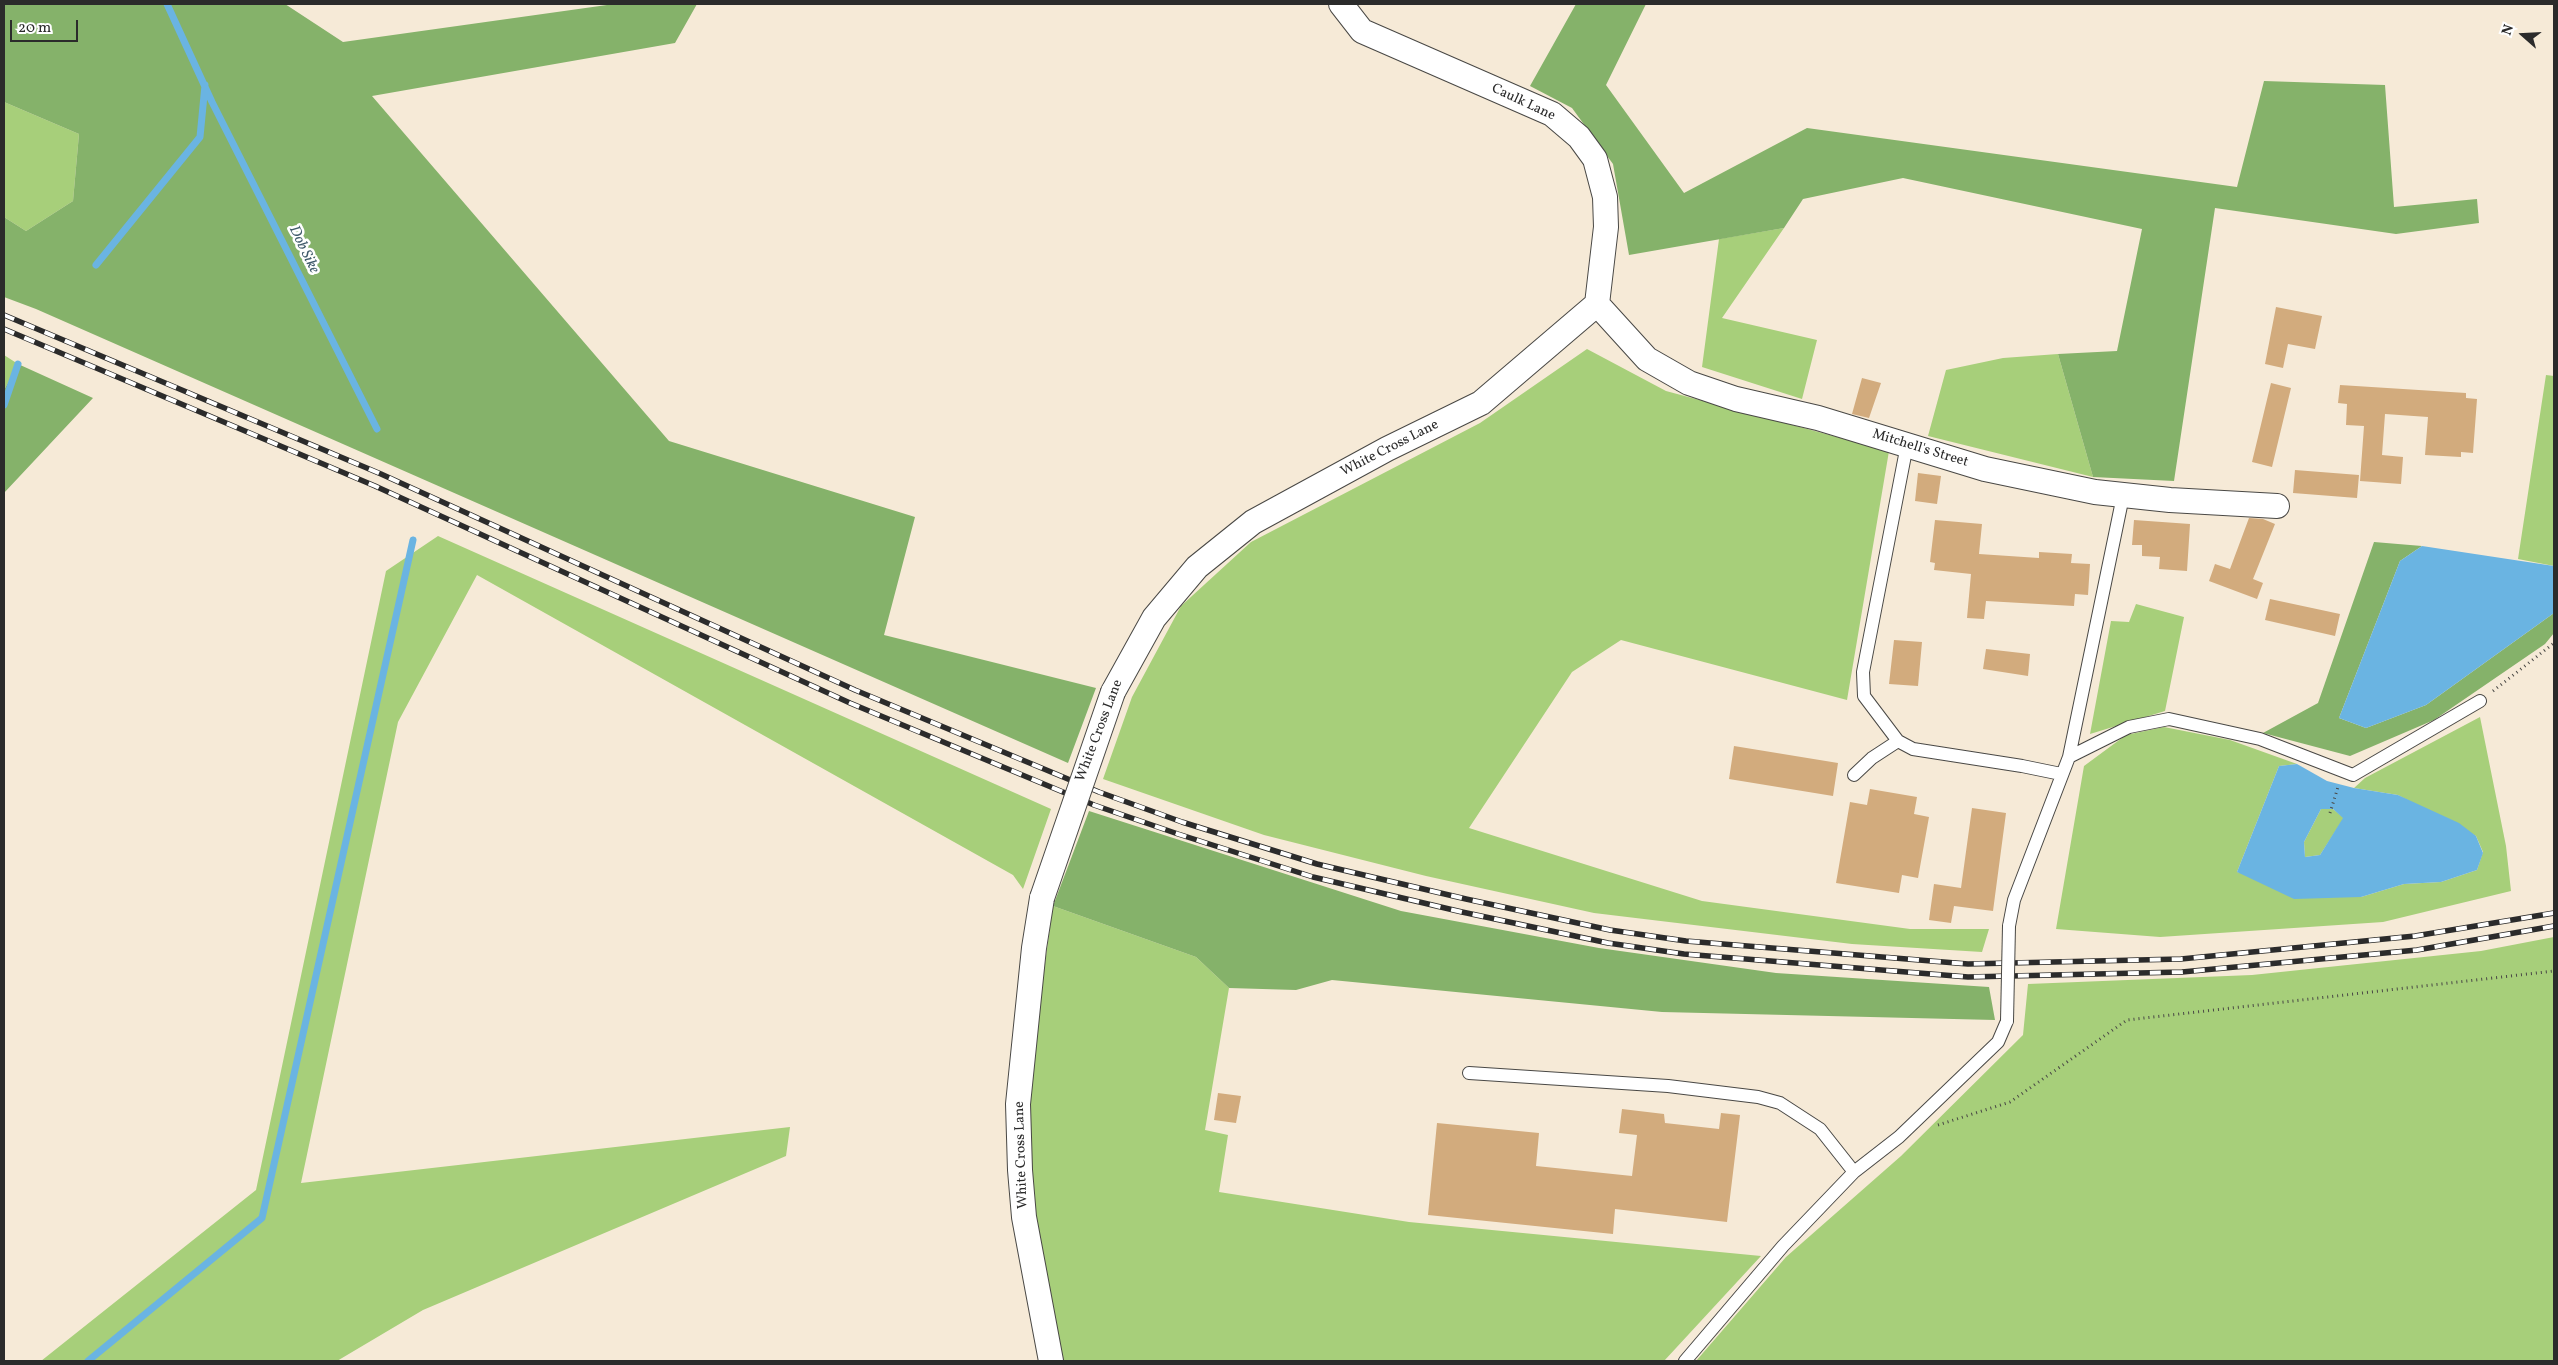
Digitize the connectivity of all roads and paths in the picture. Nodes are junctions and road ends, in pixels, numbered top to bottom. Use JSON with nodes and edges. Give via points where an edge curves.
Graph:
{"nodes":[{"id":1,"x":1341,"y":4,"type":"edge"},
{"id":2,"x":1598,"y":304,"type":"junction"},
{"id":3,"x":1907,"y":445,"type":"junction"},
{"id":4,"x":2123,"y":496,"type":"junction"},
{"id":5,"x":2277,"y":506,"type":"dead end"},
{"id":6,"x":2554,"y":643,"type":"edge"},
{"id":7,"x":2480,"y":701,"type":"joint"},
{"id":8,"x":1898,"y":741,"type":"junction"},
{"id":9,"x":2069,"y":757,"type":"junction"},
{"id":10,"x":2061,"y":774,"type":"junction"},
{"id":11,"x":1854,"y":775,"type":"dead end"},
{"id":12,"x":2339,"y":783,"type":"dead end"},
{"id":13,"x":2330,"y":813,"type":"dead end"},
{"id":14,"x":2554,"y":971,"type":"edge"},
{"id":15,"x":1469,"y":1072,"type":"dead end"},
{"id":16,"x":1936,"y":1125,"type":"dead end"},
{"id":17,"x":1854,"y":1172,"type":"junction"},
{"id":18,"x":1051,"y":1361,"type":"edge"},
{"id":19,"x":1685,"y":1361,"type":"edge"}],
"edges":[{"from":1,"to":2,"type":"street","name":"Caulk Lane","via":[[1362,31],[1552,114],[1579,137],[1597,163],[1605,197],[1606,227]]},
{"from":2,"to":3,"type":"street","name":"Mitchell's Street","via":[[1647,359],[1689,383],[1736,399],[1818,418]]},
{"from":2,"to":18,"type":"street","name":"White Cross Lane","bridge":true,"via":[[1481,403],[1386,449],[1246,528],[1197,567],[1154,618],[1112,692],[1042,898],[1018,1104],[1024,1217]]},
{"from":3,"to":4,"type":"street","name":"Mitchell's Street","via":[[1985,469]]},
{"from":3,"to":8,"type":"lane","via":[[1864,672],[1864,696]]},
{"from":4,"to":5,"type":"street","name":"Mitchell's Street"},
{"from":4,"to":9,"type":"lane"},
{"from":6,"to":7,"type":"path"},
{"from":7,"to":9,"type":"lane","via":[[2353,775],[2260,739],[2169,719],[2129,727]]},
{"from":8,"to":10,"type":"lane","via":[[1913,749]]},
{"from":8,"to":11,"type":"lane"},
{"from":9,"to":10,"type":"lane"},
{"from":10,"to":17,"type":"lane","bridge":true,"via":[[2014,900],[2009,926],[2007,1020],[1998,1042],[1899,1137]]},
{"from":12,"to":13,"type":"path"},
{"from":14,"to":16,"type":"path","via":[[2127,1020],[2010,1102]]},
{"from":15,"to":17,"type":"lane","via":[[1668,1086],[1758,1097],[1780,1103],[1820,1129]]},
{"from":17,"to":19,"type":"lane","via":[[1783,1246]]}]}
